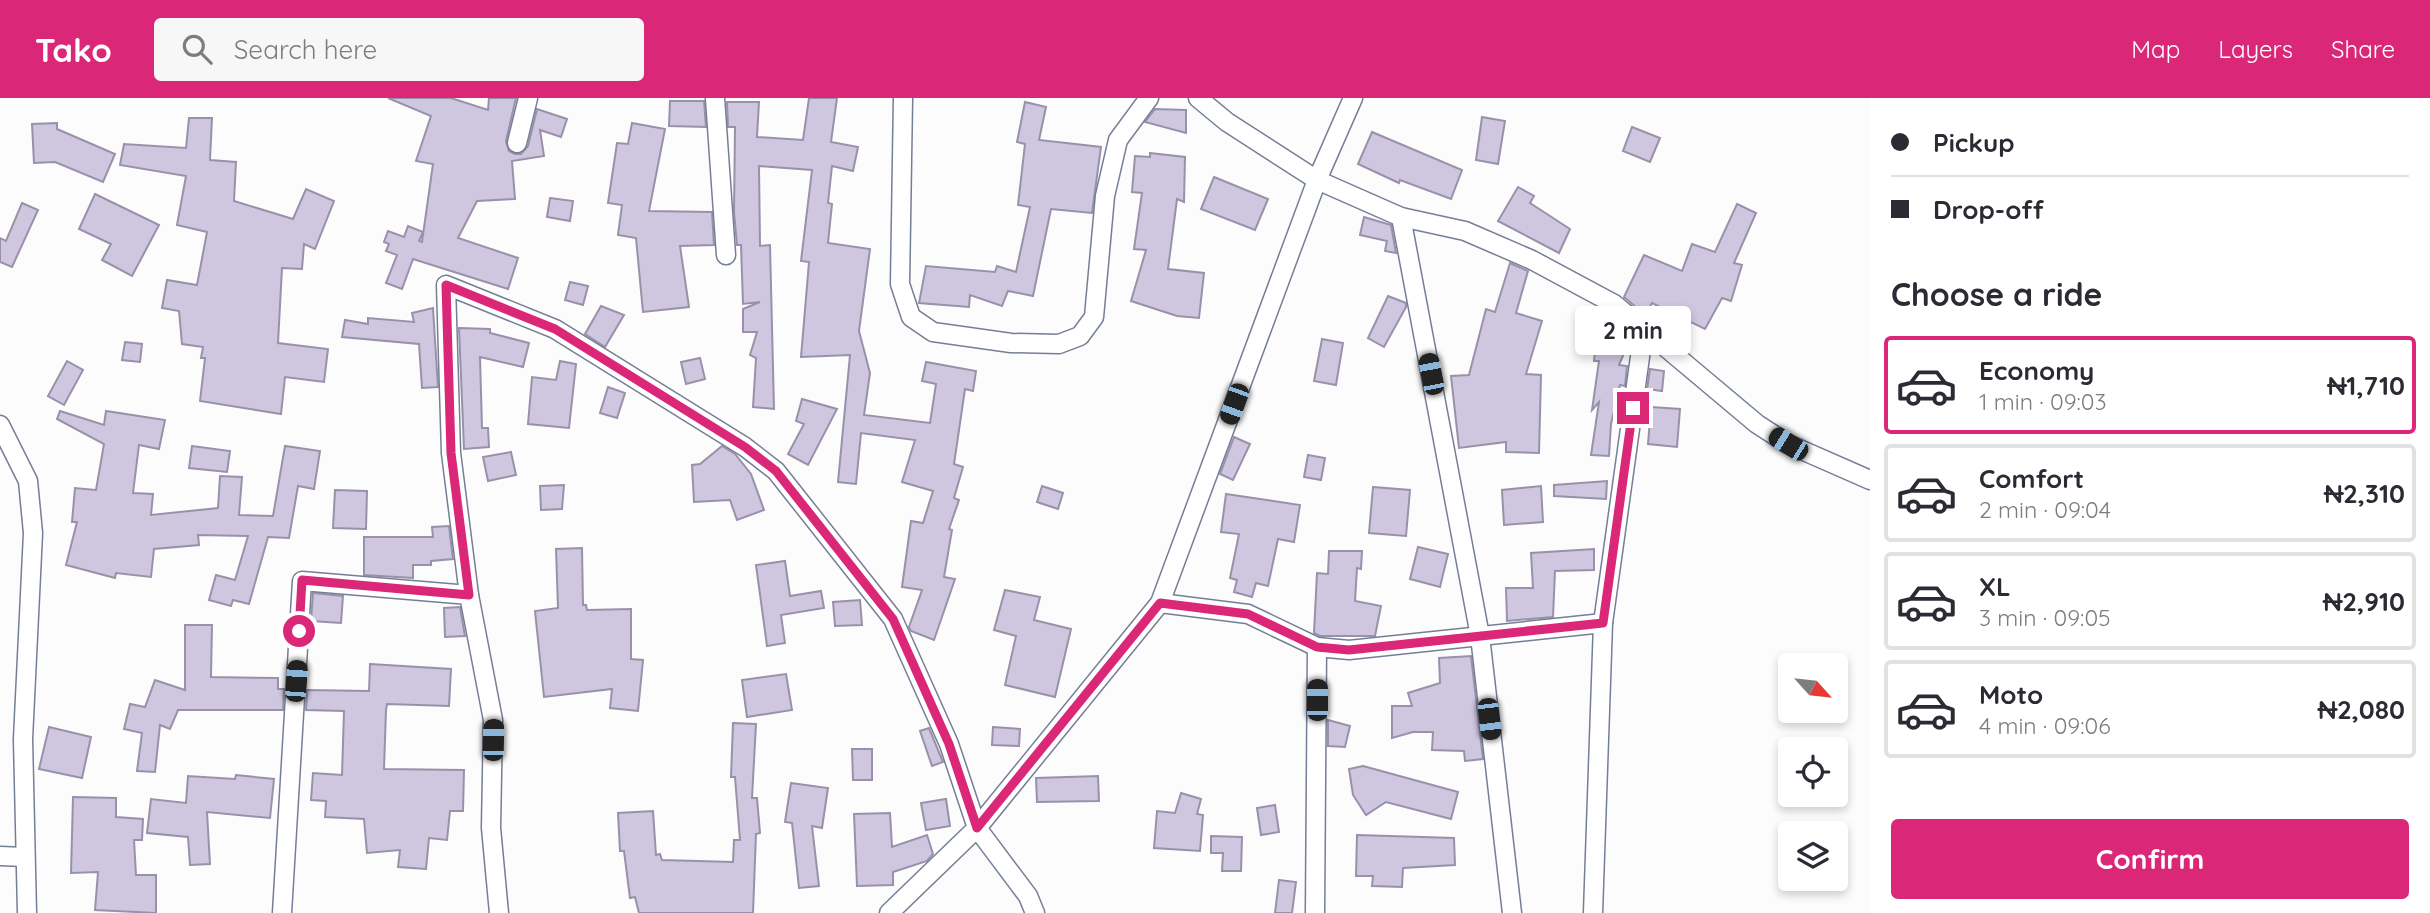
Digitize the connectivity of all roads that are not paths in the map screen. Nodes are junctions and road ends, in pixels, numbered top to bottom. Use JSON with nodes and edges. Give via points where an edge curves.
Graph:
{"nodes":[{"id":1,"x":528,"y":98,"type":"edge"},
{"id":2,"x":715,"y":98,"type":"edge"},
{"id":3,"x":903,"y":98,"type":"edge"},
{"id":4,"x":1149,"y":98,"type":"edge"},
{"id":5,"x":1198,"y":98,"type":"edge"},
{"id":6,"x":1353,"y":98,"type":"edge"},
{"id":7,"x":517,"y":143,"type":"dead end"},
{"id":8,"x":1317,"y":180,"type":"junction"},
{"id":9,"x":1401,"y":217,"type":"junction"},
{"id":10,"x":726,"y":255,"type":"dead end"},
{"id":11,"x":1644,"y":328,"type":"junction"},
{"id":12,"x":0,"y":425,"type":"edge"},
{"id":13,"x":1870,"y":480,"type":"edge"},
{"id":14,"x":469,"y":595,"type":"junction"},
{"id":15,"x":1160,"y":603,"type":"junction"},
{"id":16,"x":1603,"y":623,"type":"junction"},
{"id":17,"x":1480,"y":636,"type":"junction"},
{"id":18,"x":1317,"y":647,"type":"junction"},
{"id":19,"x":977,"y":828,"type":"junction"},
{"id":20,"x":0,"y":856,"type":"edge"},
{"id":21,"x":25,"y":857,"type":"junction"},
{"id":22,"x":27,"y":913,"type":"edge"},
{"id":23,"x":282,"y":913,"type":"edge"},
{"id":24,"x":499,"y":913,"type":"edge"},
{"id":25,"x":889,"y":913,"type":"edge"},
{"id":26,"x":1035,"y":913,"type":"edge"},
{"id":27,"x":1315,"y":913,"type":"edge"},
{"id":28,"x":1512,"y":913,"type":"edge"},
{"id":29,"x":1593,"y":913,"type":"edge"}],
"edges":[{"from":1,"to":7,"type":"street"},
{"from":2,"to":10,"type":"street"},
{"from":3,"to":4,"type":"street","via":[[900,284],[911,317],[933,332],[1011,343],[1059,344],[1080,336],[1094,317],[1105,196],[1118,140]]},
{"from":5,"to":8,"type":"street"},
{"from":6,"to":8,"type":"street"},
{"from":8,"to":9,"type":"street"},
{"from":8,"to":15,"type":"street"},
{"from":9,"to":11,"type":"street","via":[[1465,231],[1532,260],[1614,303]]},
{"from":9,"to":17,"type":"street"},
{"from":11,"to":13,"type":"street","via":[[1756,424],[1788,444]]},
{"from":11,"to":16,"type":"street"},
{"from":12,"to":21,"type":"street","via":[[28,481],[33,533],[23,739]]},
{"from":14,"to":19,"type":"street","via":[[451,453],[446,285],[555,329],[776,471],[893,619],[949,744]]},
{"from":14,"to":23,"type":"street","via":[[302,580]]},
{"from":14,"to":24,"type":"street","via":[[493,720],[491,828]]},
{"from":15,"to":18,"type":"street","via":[[1248,614]]},
{"from":15,"to":19,"type":"street"},
{"from":16,"to":17,"type":"street"},
{"from":16,"to":29,"type":"street"},
{"from":17,"to":18,"type":"street","via":[[1349,650]]},
{"from":17,"to":28,"type":"street"},
{"from":18,"to":27,"type":"street"},
{"from":19,"to":25,"type":"street"},
{"from":19,"to":26,"type":"street","via":[[1028,896]]},
{"from":20,"to":21,"type":"street"},
{"from":21,"to":22,"type":"street"}]}
